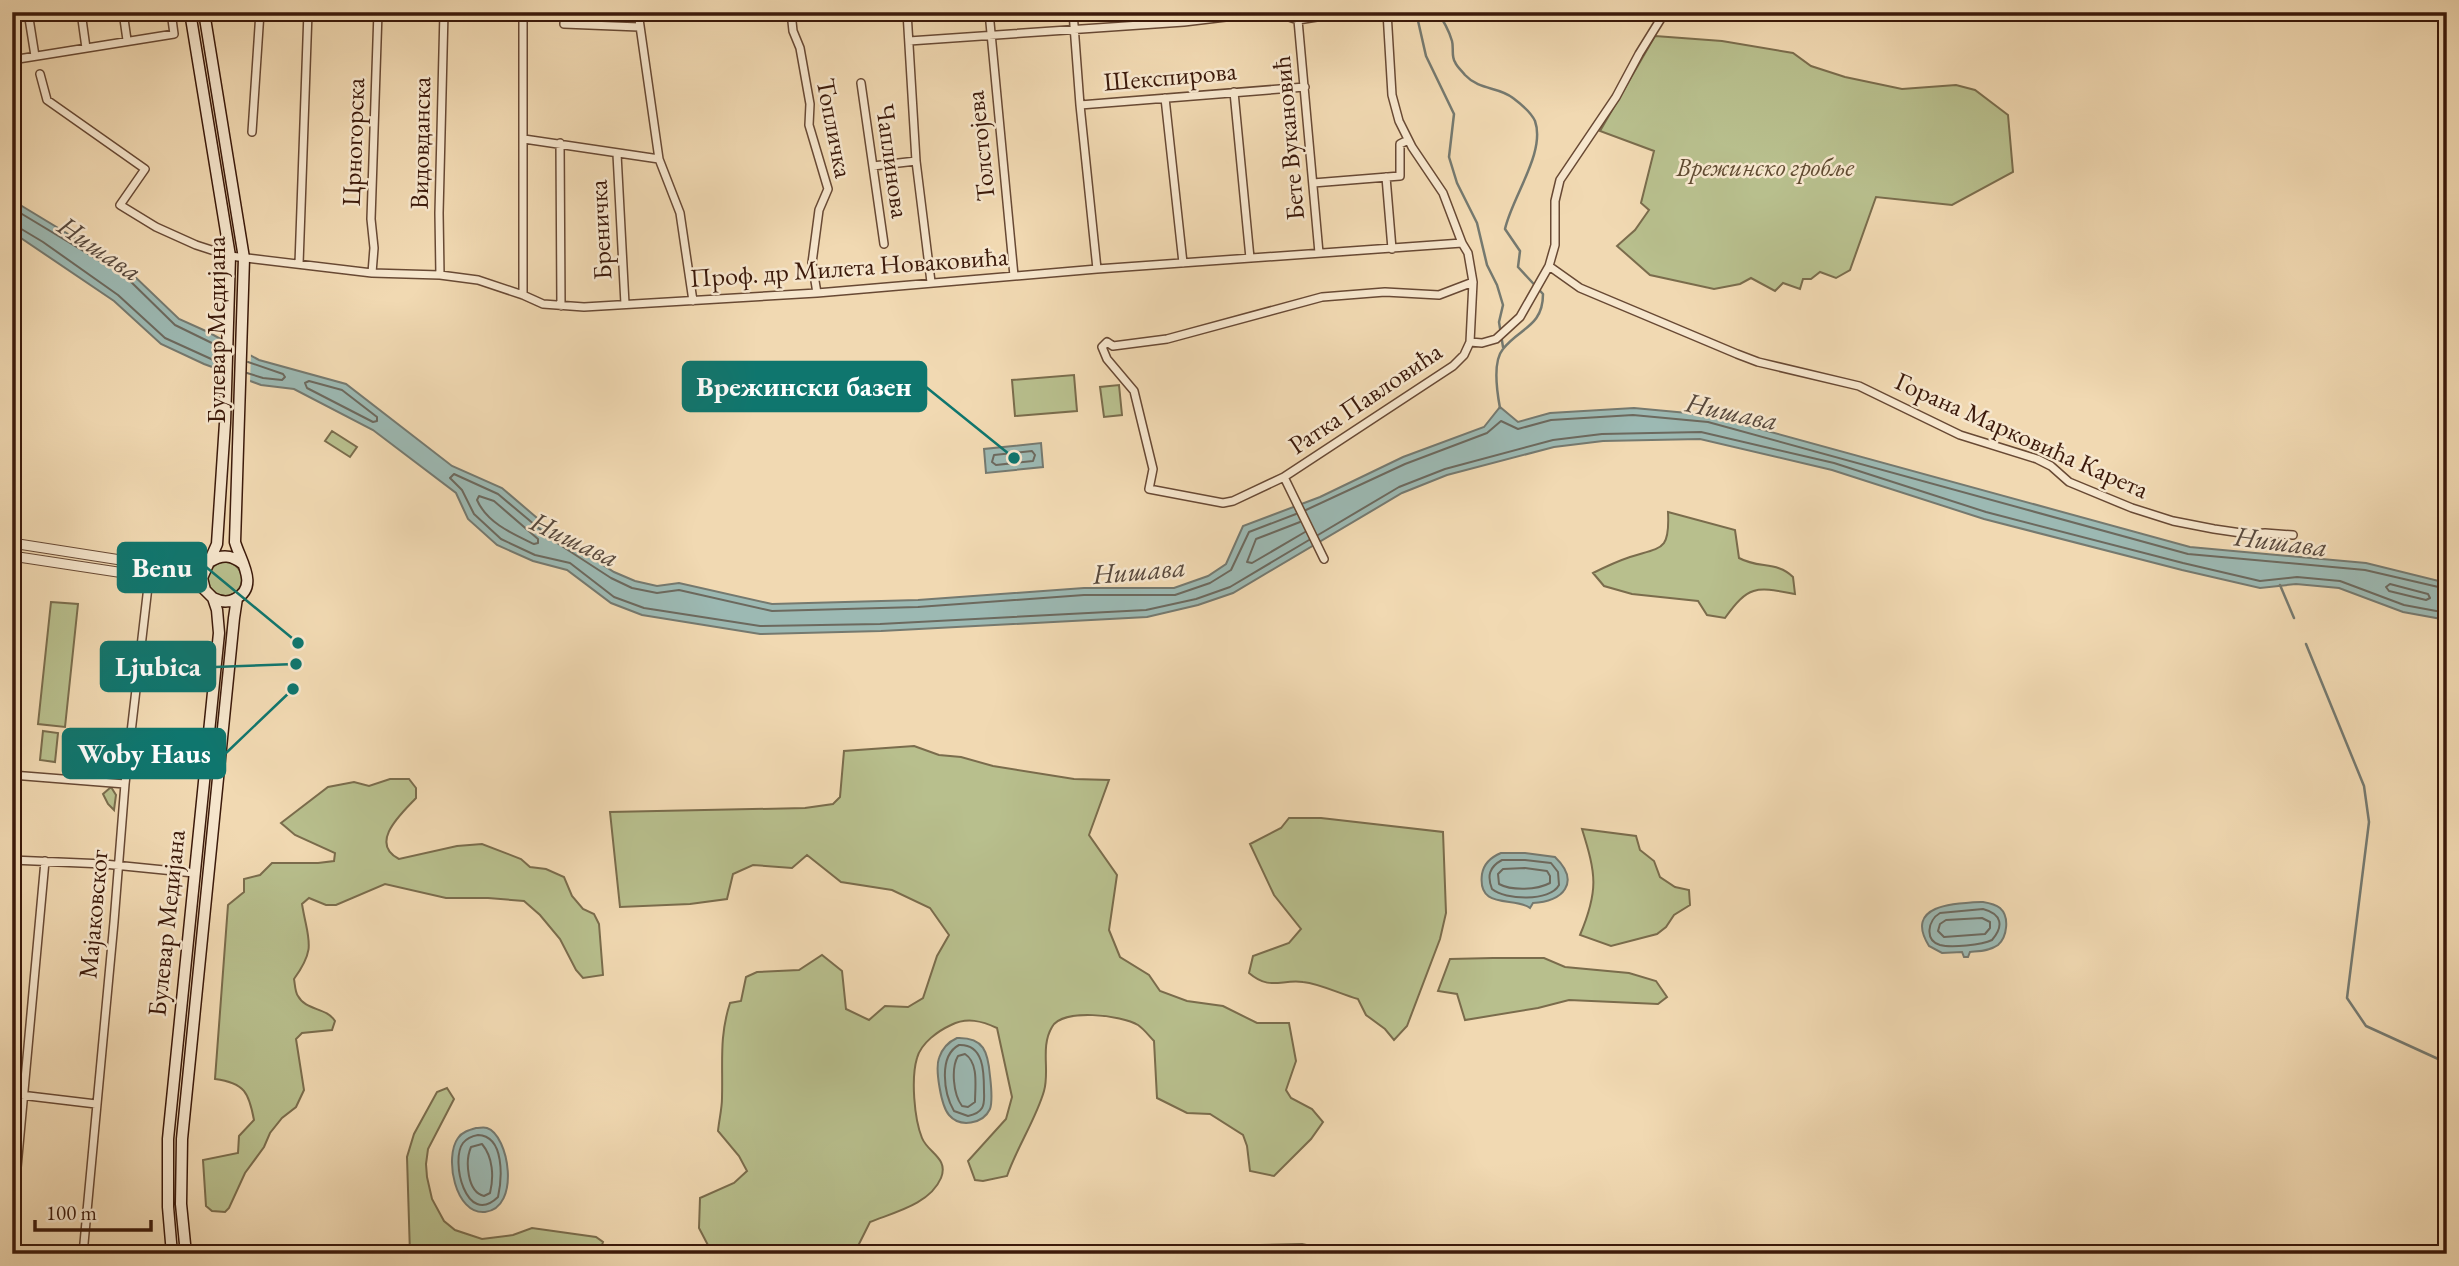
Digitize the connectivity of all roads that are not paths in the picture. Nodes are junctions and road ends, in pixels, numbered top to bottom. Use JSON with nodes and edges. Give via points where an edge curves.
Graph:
{"nodes":[{"id":1,"x":28,"y":12,"type":"edge"},
{"id":2,"x":81,"y":12,"type":"edge"},
{"id":3,"x":123,"y":12,"type":"edge"},
{"id":4,"x":171,"y":12,"type":"edge"},
{"id":5,"x":190,"y":12,"type":"edge"},
{"id":6,"x":204,"y":12,"type":"edge"},
{"id":7,"x":260,"y":12,"type":"edge"},
{"id":8,"x":308,"y":12,"type":"edge"},
{"id":9,"x":377,"y":12,"type":"edge"},
{"id":10,"x":444,"y":12,"type":"edge"},
{"id":11,"x":523,"y":12,"type":"edge"},
{"id":12,"x":565,"y":12,"type":"edge"},
{"id":13,"x":638,"y":12,"type":"edge"},
{"id":14,"x":791,"y":12,"type":"edge"},
{"id":15,"x":907,"y":12,"type":"edge"},
{"id":16,"x":989,"y":12,"type":"edge"},
{"id":17,"x":1073,"y":12,"type":"edge"},
{"id":18,"x":1183,"y":12,"type":"edge"},
{"id":19,"x":1348,"y":12,"type":"edge"},
{"id":20,"x":1387,"y":12,"type":"edge"},
{"id":21,"x":1665,"y":12,"type":"edge"},
{"id":22,"x":1259,"y":13,"type":"edge"},
{"id":23,"x":1298,"y":20,"type":"junction"},
{"id":24,"x":1184,"y":22,"type":"junction"},
{"id":25,"x":639,"y":27,"type":"junction"},
{"id":26,"x":1074,"y":29,"type":"junction"},
{"id":27,"x":990,"y":35,"type":"junction"},
{"id":28,"x":127,"y":40,"type":"junction"},
{"id":29,"x":909,"y":41,"type":"junction"},
{"id":30,"x":86,"y":47,"type":"junction"},
{"id":31,"x":35,"y":56,"type":"junction"},
{"id":32,"x":12,"y":60,"type":"edge"},
{"id":33,"x":40,"y":74,"type":"dead end"},
{"id":34,"x":861,"y":83,"type":"dead end"},
{"id":35,"x":1305,"y":87,"type":"junction"},
{"id":36,"x":1234,"y":92,"type":"junction"},
{"id":37,"x":1165,"y":97,"type":"junction"},
{"id":38,"x":1080,"y":105,"type":"junction"},
{"id":39,"x":252,"y":132,"type":"dead end"},
{"id":40,"x":524,"y":139,"type":"junction"},
{"id":41,"x":1408,"y":140,"type":"junction"},
{"id":42,"x":560,"y":143,"type":"junction"},
{"id":43,"x":617,"y":153,"type":"junction"},
{"id":44,"x":659,"y":159,"type":"junction"},
{"id":45,"x":916,"y":161,"type":"junction"},
{"id":46,"x":873,"y":166,"type":"junction"},
{"id":47,"x":1386,"y":177,"type":"junction"},
{"id":48,"x":1313,"y":183,"type":"junction"},
{"id":49,"x":1462,"y":243,"type":"junction"},
{"id":50,"x":884,"y":244,"type":"dead end"},
{"id":51,"x":1392,"y":248,"type":"junction"},
{"id":52,"x":1319,"y":253,"type":"junction"},
{"id":53,"x":230,"y":256,"type":"junction"},
{"id":54,"x":244,"y":258,"type":"junction"},
{"id":55,"x":1250,"y":258,"type":"junction"},
{"id":56,"x":1183,"y":263,"type":"junction"},
{"id":57,"x":299,"y":264,"type":"junction"},
{"id":58,"x":1549,"y":266,"type":"junction"},
{"id":59,"x":1097,"y":269,"type":"junction"},
{"id":60,"x":372,"y":273,"type":"junction"},
{"id":61,"x":440,"y":275,"type":"junction"},
{"id":62,"x":1014,"y":276,"type":"junction"},
{"id":63,"x":931,"y":282,"type":"junction"},
{"id":64,"x":1472,"y":282,"type":"junction"},
{"id":65,"x":817,"y":293,"type":"junction"},
{"id":66,"x":523,"y":295,"type":"junction"},
{"id":67,"x":693,"y":301,"type":"junction"},
{"id":68,"x":625,"y":304,"type":"junction"},
{"id":69,"x":561,"y":306,"type":"junction"},
{"id":70,"x":1469,"y":342,"type":"junction"},
{"id":71,"x":1284,"y":477,"type":"junction"},
{"id":72,"x":2293,"y":535,"type":"dead end"},
{"id":73,"x":12,"y":543,"type":"edge"},
{"id":74,"x":12,"y":556,"type":"edge"},
{"id":75,"x":1324,"y":559,"type":"dead end"},
{"id":76,"x":208,"y":564,"type":"junction"},
{"id":77,"x":243,"y":564,"type":"junction"},
{"id":78,"x":149,"y":578,"type":"junction"},
{"id":79,"x":209,"y":594,"type":"junction"},
{"id":80,"x":237,"y":598,"type":"junction"},
{"id":81,"x":12,"y":775,"type":"edge"},
{"id":82,"x":125,"y":784,"type":"junction"},
{"id":83,"x":12,"y":860,"type":"edge"},
{"id":84,"x":45,"y":861,"type":"junction"},
{"id":85,"x":119,"y":866,"type":"junction"},
{"id":86,"x":194,"y":873,"type":"junction"},
{"id":87,"x":12,"y":1094,"type":"edge"},
{"id":88,"x":24,"y":1096,"type":"junction"},
{"id":89,"x":96,"y":1104,"type":"junction"},
{"id":90,"x":12,"y":1222,"type":"edge"},
{"id":91,"x":83,"y":1254,"type":"edge"},
{"id":92,"x":172,"y":1254,"type":"edge"},
{"id":93,"x":186,"y":1254,"type":"edge"}],
"edges":[{"from":1,"to":31,"type":"street"},
{"from":2,"to":30,"type":"street"},
{"from":3,"to":28,"type":"street"},
{"from":4,"to":28,"type":"street","via":[[174,34]]},
{"from":5,"to":53,"type":"main road","name":"Булевар Медијана"},
{"from":6,"to":54,"type":"main road","name":"Булевар Медијана"},
{"from":7,"to":39,"type":"street"},
{"from":8,"to":57,"type":"street"},
{"from":9,"to":60,"type":"street","name":"Црногорска"},
{"from":10,"to":61,"type":"street","name":"Видовданска"},
{"from":11,"to":40,"type":"street"},
{"from":12,"to":25,"type":"street","via":[[565,24]]},
{"from":13,"to":25,"type":"street"},
{"from":14,"to":65,"type":"street","name":"Топличка","via":[[810,104],[809,125],[828,190],[819,210],[812,263]]},
{"from":15,"to":29,"type":"street"},
{"from":16,"to":27,"type":"street","name":"Толстојева"},
{"from":17,"to":26,"type":"street"},
{"from":18,"to":24,"type":"street"},
{"from":19,"to":23,"type":"street"},
{"from":20,"to":41,"type":"street","name":"Ратка Павловића","via":[[1392,95]]},
{"from":21,"to":58,"type":"street","via":[[1560,180]]},
{"from":22,"to":23,"type":"street","via":[[1280,13]]},
{"from":22,"to":24,"type":"street"},
{"from":23,"to":35,"type":"street","name":"Бете Вукановић"},
{"from":24,"to":26,"type":"street"},
{"from":25,"to":44,"type":"street"},
{"from":26,"to":27,"type":"street"},
{"from":26,"to":38,"type":"street"},
{"from":27,"to":29,"type":"street"},
{"from":27,"to":62,"type":"street","name":"Толстојева"},
{"from":28,"to":30,"type":"street"},
{"from":29,"to":45,"type":"street"},
{"from":30,"to":31,"type":"street"},
{"from":31,"to":32,"type":"street"},
{"from":33,"to":53,"type":"street","name":"Булевар Медијана","via":[[47,100],[145,169],[120,205],[156,227]]},
{"from":34,"to":46,"type":"street","name":"Чаплинова"},
{"from":35,"to":36,"type":"street","name":"Шекспирова"},
{"from":35,"to":48,"type":"street","name":"Бете Вукановић"},
{"from":36,"to":37,"type":"street","name":"Шекспирова"},
{"from":36,"to":55,"type":"street"},
{"from":37,"to":38,"type":"street","name":"Шекспирова"},
{"from":37,"to":56,"type":"street"},
{"from":38,"to":59,"type":"street"},
{"from":40,"to":42,"type":"street"},
{"from":40,"to":66,"type":"street"},
{"from":41,"to":47,"type":"street","via":[[1399,144],[1401,176]]},
{"from":41,"to":49,"type":"street","name":"Ратка Павловића","via":[[1443,193]]},
{"from":42,"to":43,"type":"street"},
{"from":42,"to":69,"type":"street"},
{"from":43,"to":44,"type":"street"},
{"from":43,"to":68,"type":"street","name":"Бреничка"},
{"from":44,"to":67,"type":"street","via":[[680,213]]},
{"from":45,"to":46,"type":"street"},
{"from":45,"to":63,"type":"street"},
{"from":46,"to":50,"type":"street","name":"Чаплинова"},
{"from":47,"to":48,"type":"street"},
{"from":47,"to":51,"type":"street"},
{"from":48,"to":52,"type":"street","name":"Бете Вукановић"},
{"from":49,"to":51,"type":"street","name":"Проф. др Милета Новаковића"},
{"from":49,"to":64,"type":"street","name":"Ратка Павловића"},
{"from":51,"to":52,"type":"street","name":"Проф. др Милета Новаковића"},
{"from":52,"to":55,"type":"street","name":"Проф. др Милета Новаковића"},
{"from":53,"to":54,"type":"street","name":"Проф. др Милета Новаковића"},
{"from":53,"to":76,"type":"main road","name":"Булевар Медијана","via":[[217,544]]},
{"from":54,"to":57,"type":"street","name":"Проф. др Милета Новаковића"},
{"from":54,"to":77,"type":"main road","name":"Булевар Медијана","via":[[235,542]]},
{"from":55,"to":56,"type":"street","name":"Проф. др Милета Новаковића"},
{"from":56,"to":59,"type":"street","name":"Проф. др Милета Новаковића"},
{"from":57,"to":60,"type":"street","name":"Проф. др Милета Новаковића"},
{"from":58,"to":70,"type":"street","via":[[1520,317],[1488,342]]},
{"from":58,"to":72,"type":"street","name":"Горана Марковића Карета","via":[[1580,288],[1737,354],[1858,386],[1960,435],[2037,459],[2079,488],[2133,508],[2214,529]]},
{"from":59,"to":62,"type":"street","name":"Проф. др Милета Новаковића"},
{"from":60,"to":61,"type":"street","name":"Проф. др Милета Новаковића"},
{"from":61,"to":66,"type":"street","name":"Проф. др Милета Новаковића","via":[[478,280]]},
{"from":62,"to":63,"type":"street","name":"Проф. др Милета Новаковића"},
{"from":63,"to":65,"type":"street","name":"Проф. др Милета Новаковића"},
{"from":64,"to":70,"type":"street","name":"Ратка Павловића"},
{"from":64,"to":71,"type":"street","via":[[1439,295],[1385,292],[1322,297],[1167,339],[1102,346],[1134,391],[1153,469],[1149,489],[1223,503]]},
{"from":65,"to":67,"type":"street","name":"Проф. др Милета Новаковића"},
{"from":66,"to":69,"type":"street","name":"Проф. др Милета Новаковића"},
{"from":67,"to":68,"type":"street","name":"Проф. др Милета Новаковића"},
{"from":68,"to":69,"type":"street","name":"Проф. др Милета Новаковића"},
{"from":70,"to":71,"type":"street","name":"Ратка Павловића","via":[[1453,366]]},
{"from":71,"to":75,"type":"street","name":"Ратка Павловића"},
{"from":73,"to":76,"type":"street","via":[[186,570]]},
{"from":74,"to":78,"type":"street"},
{"from":76,"to":77,"type":"main road","via":[[231,557]]},
{"from":76,"to":79,"type":"main road","name":"Булевар Медијана","via":[[202,578]]},
{"from":77,"to":80,"type":"main road","name":"Булевар Медијана","via":[[248,583]]},
{"from":78,"to":79,"type":"street","via":[[191,583]]},
{"from":78,"to":82,"type":"street","name":"Мајаковског"},
{"from":79,"to":80,"type":"main road","via":[[225,602]]},
{"from":79,"to":86,"type":"main road","name":"Булевар Медијана","via":[[218,615],[219,633]]},
{"from":80,"to":93,"type":"main road","name":"Булевар Медијана","via":[[182,1139]]},
{"from":81,"to":82,"type":"street"},
{"from":82,"to":85,"type":"street","name":"Мајаковског"},
{"from":83,"to":84,"type":"street"},
{"from":84,"to":85,"type":"street"},
{"from":84,"to":88,"type":"street"},
{"from":85,"to":86,"type":"street"},
{"from":85,"to":89,"type":"street","name":"Мајаковског"},
{"from":86,"to":92,"type":"main road","name":"Булевар Медијана","via":[[168,1139]]},
{"from":87,"to":88,"type":"street"},
{"from":88,"to":89,"type":"street"},
{"from":88,"to":90,"type":"street"},
{"from":89,"to":91,"type":"street","name":"Мајаковског"}]}
